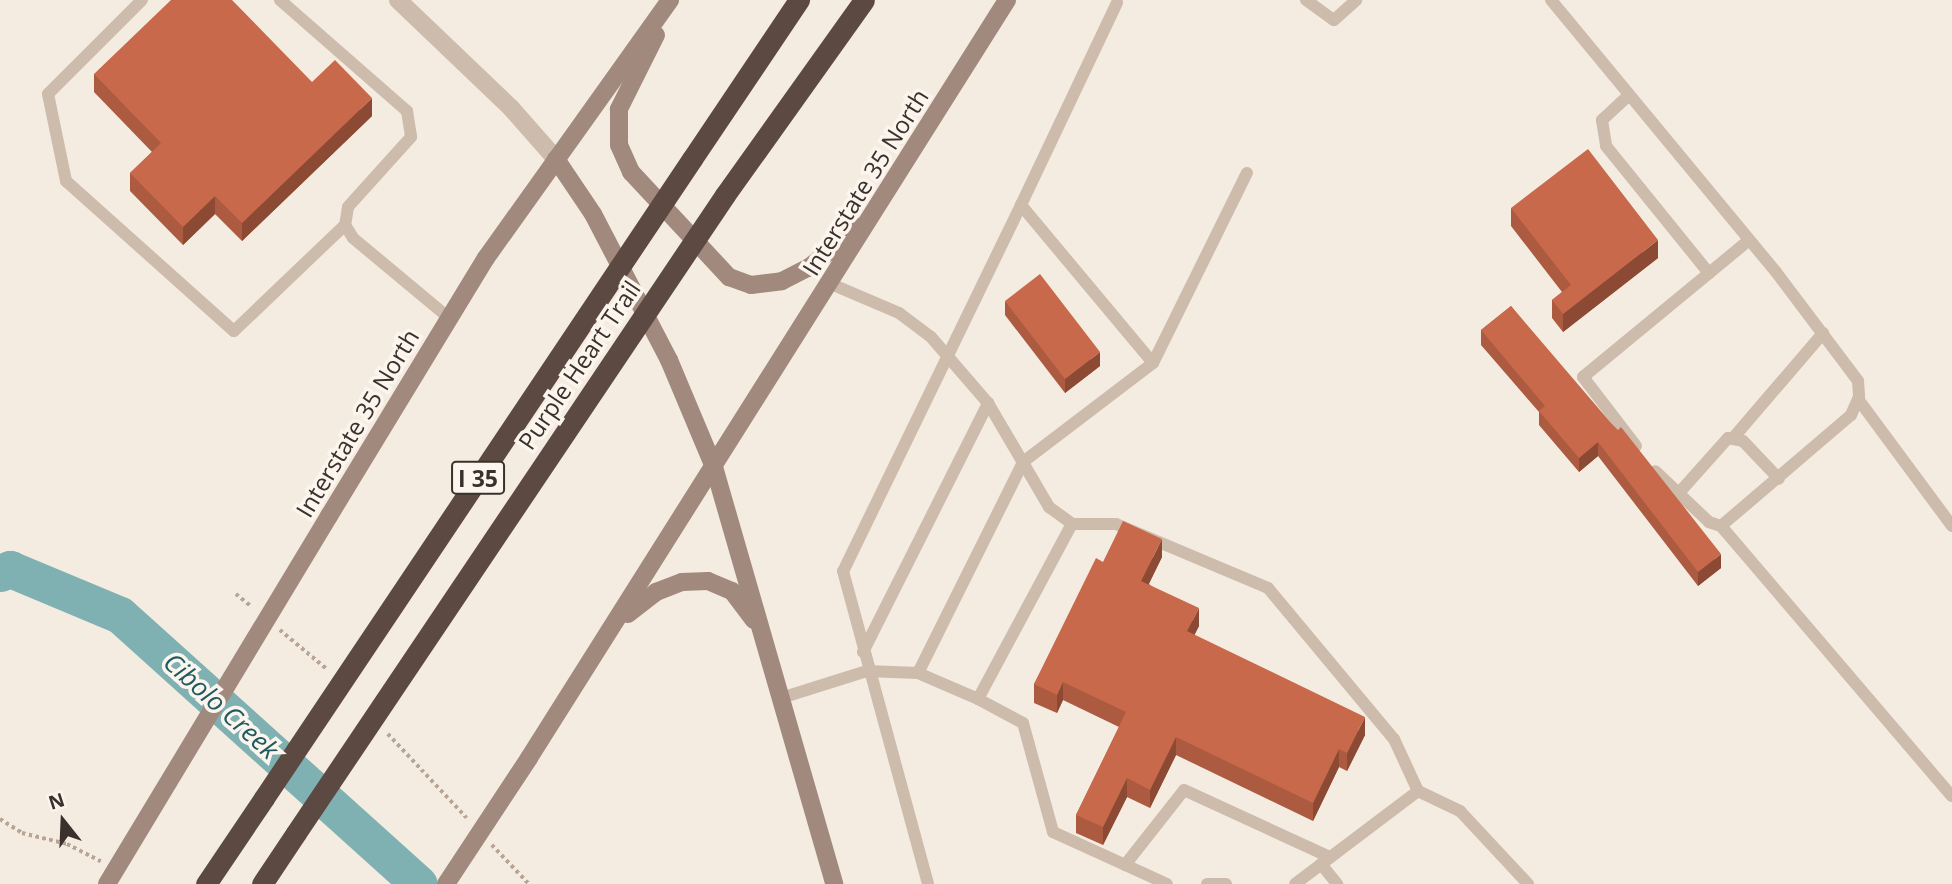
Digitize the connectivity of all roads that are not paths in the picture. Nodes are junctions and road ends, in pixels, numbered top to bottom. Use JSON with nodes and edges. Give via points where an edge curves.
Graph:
{"nodes":[{"id":1,"x":142,"y":0,"type":"edge"},
{"id":2,"x":280,"y":0,"type":"edge"},
{"id":3,"x":398,"y":0,"type":"edge"},
{"id":4,"x":672,"y":0,"type":"edge"},
{"id":5,"x":799,"y":0,"type":"edge"},
{"id":6,"x":864,"y":0,"type":"edge"},
{"id":7,"x":1007,"y":0,"type":"edge"},
{"id":8,"x":1306,"y":0,"type":"edge"},
{"id":9,"x":1356,"y":0,"type":"edge"},
{"id":10,"x":1551,"y":0,"type":"edge"},
{"id":11,"x":1117,"y":3,"type":"dead end"},
{"id":12,"x":1629,"y":95,"type":"junction"},
{"id":13,"x":556,"y":159,"type":"junction"},
{"id":14,"x":1247,"y":173,"type":"dead end"},
{"id":15,"x":1020,"y":205,"type":"junction"},
{"id":16,"x":873,"y":218,"type":"junction"},
{"id":17,"x":345,"y":225,"type":"junction"},
{"id":18,"x":1749,"y":240,"type":"junction"},
{"id":19,"x":1709,"y":273,"type":"junction"},
{"id":20,"x":831,"y":284,"type":"junction"},
{"id":21,"x":449,"y":318,"type":"junction"},
{"id":22,"x":1823,"y":333,"type":"junction"},
{"id":23,"x":947,"y":355,"type":"junction"},
{"id":24,"x":1153,"y":363,"type":"junction"},
{"id":25,"x":1858,"y":399,"type":"junction"},
{"id":26,"x":988,"y":403,"type":"junction"},
{"id":27,"x":1734,"y":437,"type":"junction"},
{"id":28,"x":1023,"y":462,"type":"junction"},
{"id":29,"x":715,"y":467,"type":"junction"},
{"id":30,"x":1779,"y":479,"type":"junction"},
{"id":31,"x":1678,"y":494,"type":"junction"},
{"id":32,"x":1072,"y":524,"type":"junction"},
{"id":33,"x":1721,"y":526,"type":"junction"},
{"id":34,"x":1952,"y":526,"type":"edge"},
{"id":35,"x":620,"y":620,"type":"junction"},
{"id":36,"x":763,"y":632,"type":"junction"},
{"id":37,"x":863,"y":652,"type":"junction"},
{"id":38,"x":867,"y":671,"type":"junction"},
{"id":39,"x":918,"y":673,"type":"junction"},
{"id":40,"x":781,"y":698,"type":"junction"},
{"id":41,"x":978,"y":699,"type":"junction"},
{"id":42,"x":1418,"y":791,"type":"junction"},
{"id":43,"x":1952,"y":796,"type":"edge"},
{"id":44,"x":1326,"y":861,"type":"junction"},
{"id":45,"x":1125,"y":865,"type":"junction"},
{"id":46,"x":108,"y":875,"type":"edge"},
{"id":47,"x":206,"y":884,"type":"edge"},
{"id":48,"x":262,"y":884,"type":"edge"},
{"id":49,"x":446,"y":884,"type":"edge"},
{"id":50,"x":834,"y":884,"type":"edge"},
{"id":51,"x":928,"y":884,"type":"edge"},
{"id":52,"x":1167,"y":884,"type":"edge"},
{"id":53,"x":1207,"y":884,"type":"edge"},
{"id":54,"x":1226,"y":884,"type":"edge"},
{"id":55,"x":1294,"y":884,"type":"edge"},
{"id":56,"x":1337,"y":884,"type":"edge"},
{"id":57,"x":1528,"y":884,"type":"edge"}],
"edges":[{"from":1,"to":17,"type":"lane","via":[[48,94],[66,181],[234,331]]},
{"from":2,"to":17,"type":"lane","via":[[407,111],[412,125],[403,148],[348,207]]},
{"from":3,"to":13,"type":"street","via":[[511,108]]},
{"from":4,"to":13,"type":"main road","name":"Interstate 35 North"},
{"from":4,"to":16,"type":"main road","via":[[619,109],[619,145],[640,182],[729,277],[751,285],[782,281],[808,268]]},
{"from":5,"to":47,"type":"highway","name":"Purple Heart Trail","number":"I 35","bridge":true},
{"from":6,"to":48,"type":"highway","name":"Purple Heart Trail","number":"I 35","bridge":true,"via":[[725,195]]},
{"from":7,"to":16,"type":"main road","name":"Interstate 35 North"},
{"from":8,"to":9,"type":"lane","via":[[1334,20]]},
{"from":10,"to":12,"type":"lane"},
{"from":11,"to":15,"type":"lane"},
{"from":12,"to":18,"type":"lane"},
{"from":12,"to":19,"type":"lane","via":[[1602,120],[1606,146]]},
{"from":13,"to":21,"type":"main road","name":"Interstate 35 North"},
{"from":13,"to":29,"type":"main road","via":[[593,214],[663,347]]},
{"from":14,"to":24,"type":"lane"},
{"from":15,"to":23,"type":"lane"},
{"from":15,"to":24,"type":"lane"},
{"from":16,"to":20,"type":"main road","name":"Interstate 35 North"},
{"from":17,"to":21,"type":"lane","via":[[353,238]]},
{"from":18,"to":19,"type":"lane"},
{"from":18,"to":22,"type":"lane"},
{"from":19,"to":31,"type":"lane","via":[[1583,377]]},
{"from":20,"to":23,"type":"lane","via":[[899,313]]},
{"from":20,"to":29,"type":"main road","name":"Interstate 35 North"},
{"from":21,"to":46,"type":"main road","name":"Interstate 35 North","bridge":true},
{"from":22,"to":25,"type":"lane","via":[[1854,372]]},
{"from":22,"to":27,"type":"lane"},
{"from":23,"to":26,"type":"lane"},
{"from":23,"to":37,"type":"lane","via":[[843,571]]},
{"from":24,"to":28,"type":"lane"},
{"from":25,"to":30,"type":"lane","via":[[1851,415]]},
{"from":25,"to":34,"type":"lane"},
{"from":26,"to":28,"type":"lane"},
{"from":26,"to":37,"type":"lane"},
{"from":27,"to":30,"type":"lane"},
{"from":27,"to":31,"type":"lane","via":[[1724,442]]},
{"from":28,"to":32,"type":"lane","via":[[1049,507]]},
{"from":28,"to":39,"type":"lane"},
{"from":29,"to":35,"type":"main road","name":"Interstate 35 North"},
{"from":29,"to":36,"type":"main road"},
{"from":30,"to":33,"type":"lane"},
{"from":31,"to":33,"type":"lane","via":[[1709,522]]},
{"from":32,"to":41,"type":"lane"},
{"from":32,"to":42,"type":"lane","via":[[1116,524],[1268,588],[1394,739]]},
{"from":33,"to":43,"type":"lane"},
{"from":35,"to":36,"type":"main road","via":[[656,593],[682,582],[708,581],[732,591]]},
{"from":35,"to":49,"type":"main road","name":"Interstate 35 North","bridge":true},
{"from":36,"to":40,"type":"main road"},
{"from":37,"to":38,"type":"lane"},
{"from":38,"to":39,"type":"lane"},
{"from":38,"to":40,"type":"lane"},
{"from":38,"to":51,"type":"lane"},
{"from":39,"to":41,"type":"lane"},
{"from":40,"to":50,"type":"main road"},
{"from":41,"to":45,"type":"lane","via":[[1023,723],[1053,832]]},
{"from":42,"to":44,"type":"lane"},
{"from":42,"to":57,"type":"lane","via":[[1460,811]]},
{"from":44,"to":45,"type":"lane","via":[[1184,790]]},
{"from":44,"to":55,"type":"lane"},
{"from":44,"to":56,"type":"lane"},
{"from":45,"to":52,"type":"lane"},
{"from":53,"to":54,"type":"lane"}]}
